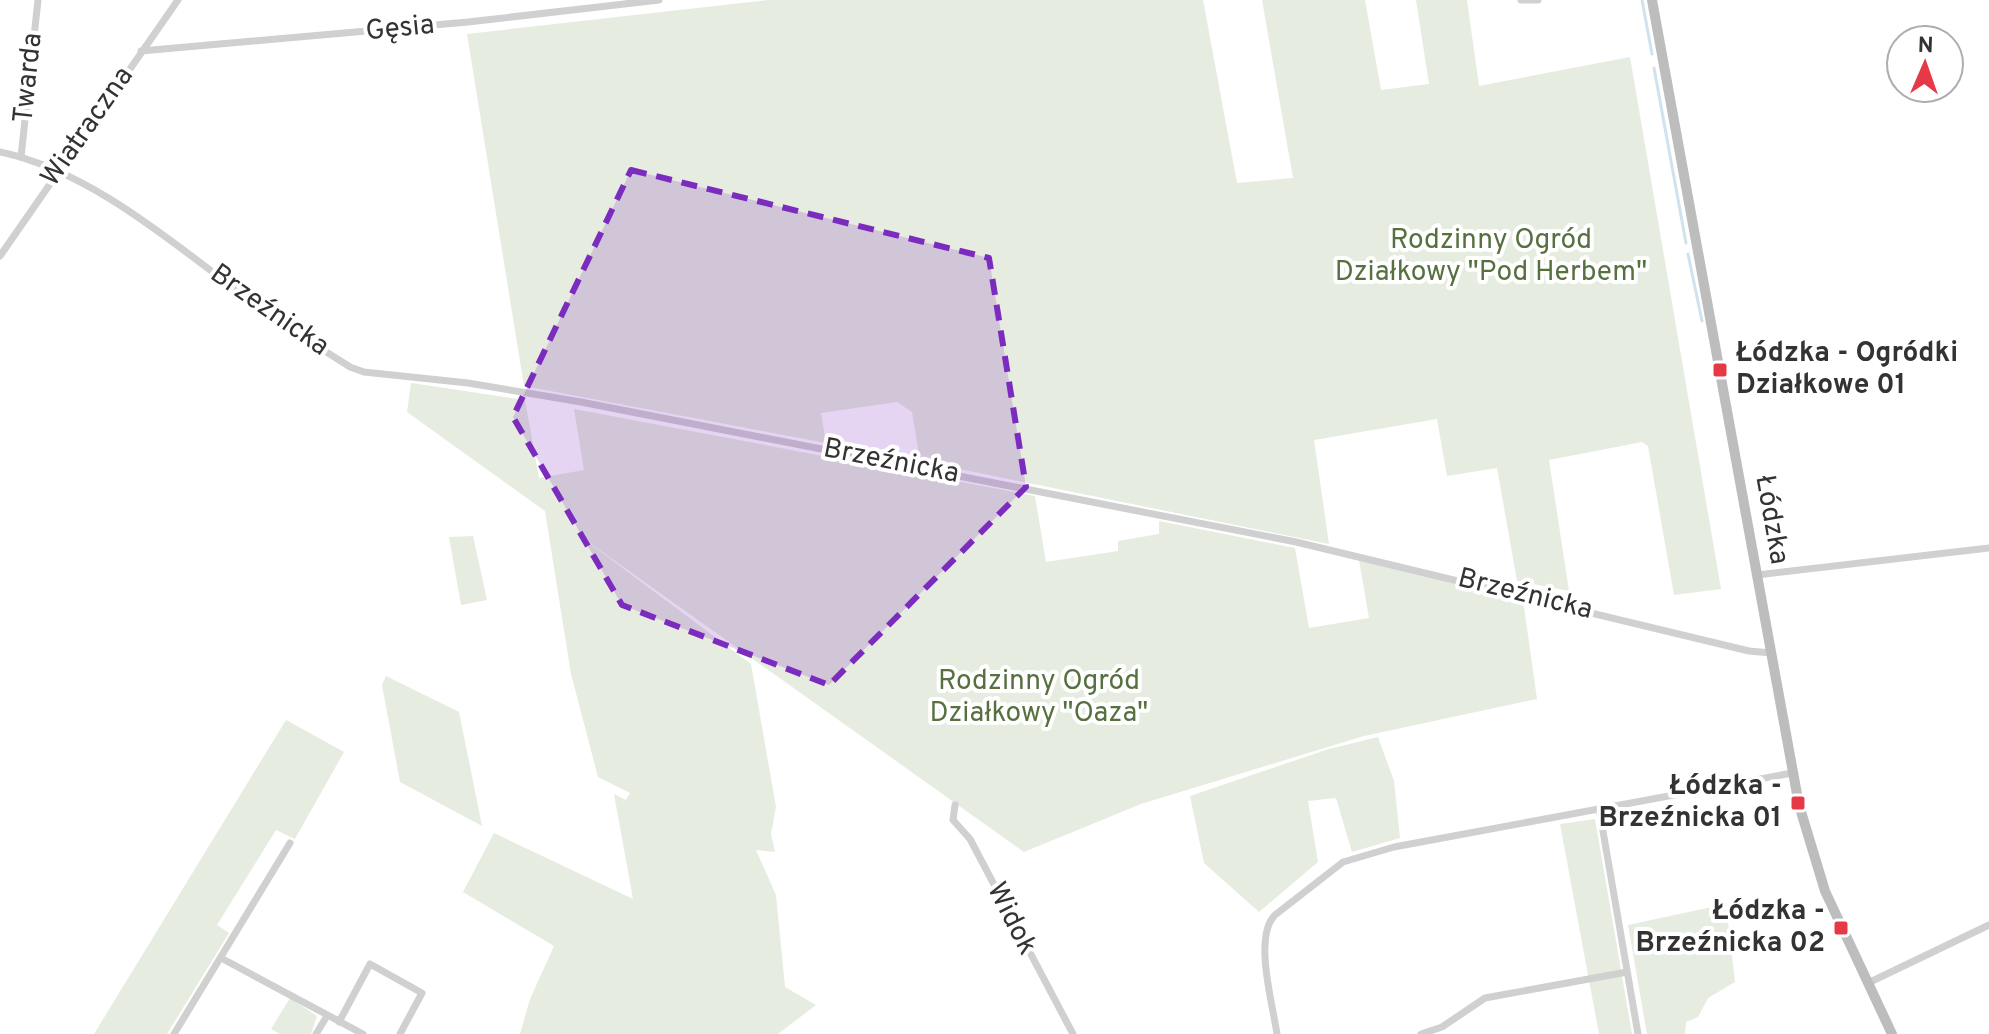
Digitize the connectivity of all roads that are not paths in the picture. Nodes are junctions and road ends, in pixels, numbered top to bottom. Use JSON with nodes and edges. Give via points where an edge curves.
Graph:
{"nodes":[{"id":1,"x":38,"y":0,"type":"edge"},
{"id":2,"x":178,"y":0,"type":"edge"},
{"id":3,"x":659,"y":0,"type":"edge"},
{"id":4,"x":1521,"y":0,"type":"edge"},
{"id":5,"x":1538,"y":0,"type":"edge"},
{"id":6,"x":1652,"y":0,"type":"edge"},
{"id":7,"x":141,"y":51,"type":"junction"},
{"id":8,"x":0,"y":152,"type":"edge"},
{"id":9,"x":21,"y":157,"type":"junction"},
{"id":10,"x":59,"y":170,"type":"junction"},
{"id":11,"x":0,"y":256,"type":"edge"},
{"id":12,"x":1989,"y":548,"type":"edge"},
{"id":13,"x":1757,"y":575,"type":"junction"},
{"id":14,"x":1771,"y":653,"type":"junction"},
{"id":15,"x":1792,"y":773,"type":"junction"},
{"id":16,"x":955,"y":805,"type":"dead end"},
{"id":17,"x":1599,"y":808,"type":"junction"},
{"id":18,"x":290,"y":843,"type":"dead end"},
{"id":19,"x":1989,"y":925,"type":"edge"},
{"id":20,"x":221,"y":958,"type":"junction"},
{"id":21,"x":1627,"y":972,"type":"junction"},
{"id":22,"x":1868,"y":983,"type":"junction"},
{"id":23,"x":327,"y":1016,"type":"junction"},
{"id":24,"x":339,"y":1022,"type":"junction"},
{"id":25,"x":174,"y":1034,"type":"edge"},
{"id":26,"x":316,"y":1034,"type":"edge"},
{"id":27,"x":363,"y":1034,"type":"edge"},
{"id":28,"x":400,"y":1034,"type":"edge"},
{"id":29,"x":1073,"y":1034,"type":"edge"},
{"id":30,"x":1277,"y":1034,"type":"edge"},
{"id":31,"x":1421,"y":1034,"type":"edge"},
{"id":32,"x":1638,"y":1034,"type":"edge"},
{"id":33,"x":1892,"y":1034,"type":"edge"}],
"edges":[{"from":1,"to":9,"type":"street","name":"Twarda"},
{"from":2,"to":7,"type":"street","name":"Wiatraczna"},
{"from":3,"to":7,"type":"street","name":"Gęsia"},
{"from":4,"to":5,"type":"street"},
{"from":6,"to":13,"type":"main road","name":"Łódzka"},
{"from":7,"to":10,"type":"street","name":"Wiatraczna"},
{"from":8,"to":9,"type":"street","name":"Brzeźnicka"},
{"from":9,"to":10,"type":"street","name":"Brzeźnicka"},
{"from":10,"to":11,"type":"street","name":"Wiatraczna"},
{"from":10,"to":14,"type":"street","name":"Brzeźnicka","via":[[191,255],[311,342],[364,372],[581,402],[975,477],[1326,548]]},
{"from":12,"to":13,"type":"street"},
{"from":13,"to":14,"type":"main road","name":"Łódzka"},
{"from":14,"to":15,"type":"main road","name":"Łódzka"},
{"from":15,"to":17,"type":"street"},
{"from":15,"to":22,"type":"main road","name":"Łódzka","via":[[1825,891]]},
{"from":16,"to":29,"type":"street","name":"Widok","via":[[953,820],[970,839]]},
{"from":17,"to":21,"type":"street"},
{"from":17,"to":30,"type":"street","via":[[1357,856],[1325,874],[1275,915],[1266,930]]},
{"from":18,"to":20,"type":"street"},
{"from":19,"to":22,"type":"street"},
{"from":20,"to":23,"type":"street"},
{"from":20,"to":25,"type":"street"},
{"from":21,"to":31,"type":"street","via":[[1485,998]]},
{"from":21,"to":32,"type":"street"},
{"from":22,"to":33,"type":"main road","name":"Łódzka"},
{"from":23,"to":24,"type":"street"},
{"from":23,"to":26,"type":"street"},
{"from":24,"to":27,"type":"street"},
{"from":24,"to":28,"type":"street","via":[[370,964],[422,993]]}]}
